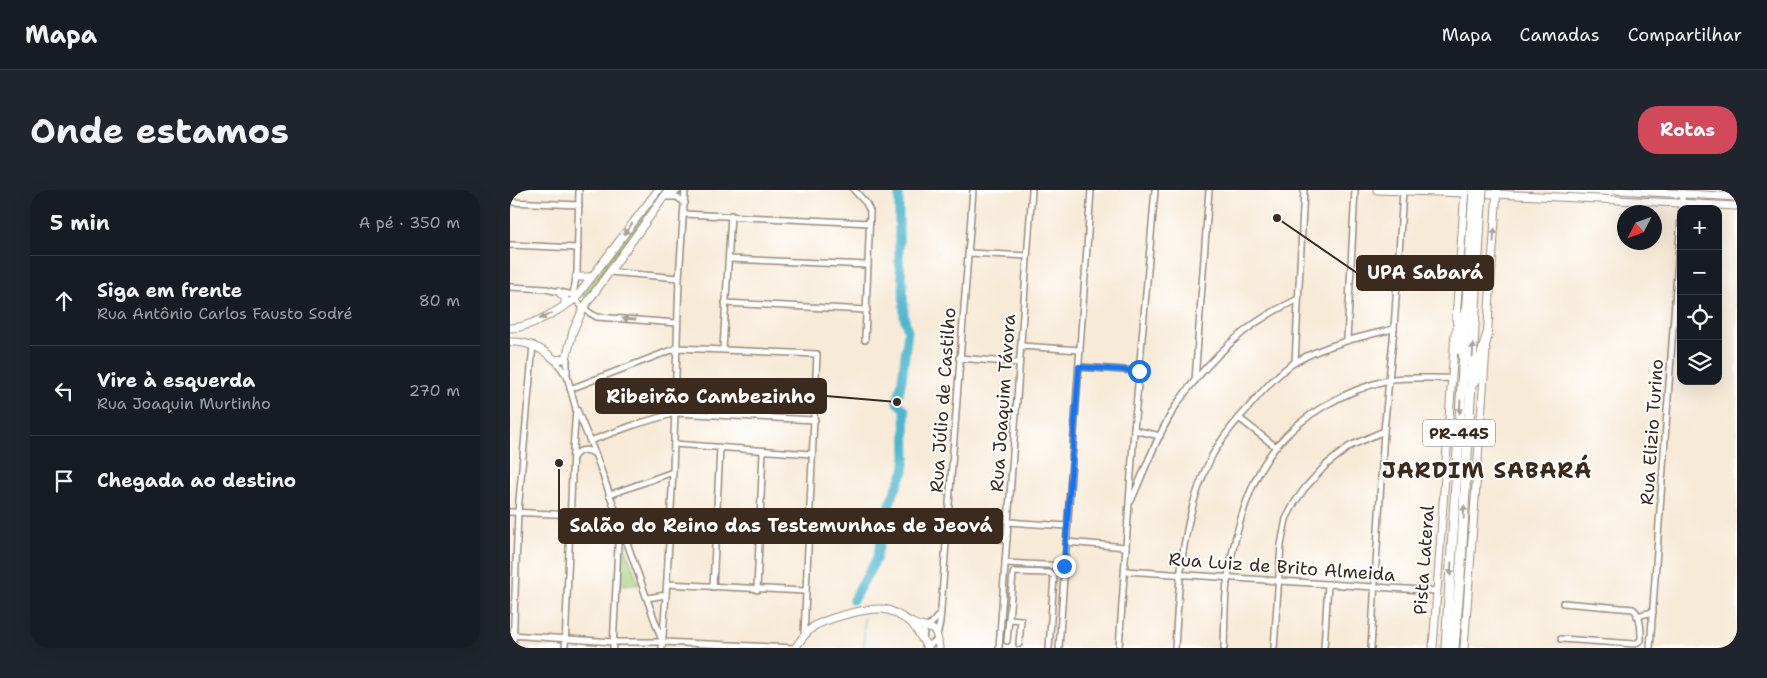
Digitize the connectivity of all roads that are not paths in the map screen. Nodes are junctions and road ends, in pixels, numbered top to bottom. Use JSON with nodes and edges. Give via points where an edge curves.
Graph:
{"nodes":[{"id":1,"x":579,"y":190,"type":"edge"},
{"id":2,"x":658,"y":190,"type":"edge"},
{"id":3,"x":679,"y":190,"type":"edge"},
{"id":4,"x":685,"y":190,"type":"edge"},
{"id":5,"x":854,"y":190,"type":"edge"},
{"id":6,"x":972,"y":190,"type":"edge"},
{"id":7,"x":1032,"y":190,"type":"edge"},
{"id":8,"x":1091,"y":190,"type":"edge"},
{"id":9,"x":1155,"y":190,"type":"edge"},
{"id":10,"x":1209,"y":190,"type":"edge"},
{"id":11,"x":1304,"y":190,"type":"edge"},
{"id":12,"x":1355,"y":190,"type":"edge"},
{"id":13,"x":1377,"y":190,"type":"edge"},
{"id":14,"x":1381,"y":190,"type":"edge"},
{"id":15,"x":1474,"y":190,"type":"edge"},
{"id":16,"x":1482,"y":190,"type":"edge"},
{"id":17,"x":1617,"y":190,"type":"edge"},
{"id":18,"x":1465,"y":191,"type":"edge"},
{"id":19,"x":1403,"y":192,"type":"junction"},
{"id":20,"x":1496,"y":192,"type":"edge"},
{"id":21,"x":1682,"y":193,"type":"junction"},
{"id":22,"x":668,"y":194,"type":"edge"},
{"id":23,"x":1737,"y":196,"type":"edge"},
{"id":24,"x":510,"y":202,"type":"edge"},
{"id":25,"x":685,"y":203,"type":"junction"},
{"id":26,"x":1682,"y":205,"type":"edge"},
{"id":27,"x":578,"y":206,"type":"junction"},
{"id":28,"x":1677,"y":206,"type":"edge"},
{"id":29,"x":1722,"y":206,"type":"edge"},
{"id":30,"x":1737,"y":206,"type":"edge"},
{"id":31,"x":684,"y":214,"type":"junction"},
{"id":32,"x":731,"y":215,"type":"junction"},
{"id":33,"x":1476,"y":219,"type":"junction"},
{"id":34,"x":870,"y":222,"type":"junction"},
{"id":35,"x":510,"y":245,"type":"edge"},
{"id":36,"x":578,"y":248,"type":"junction"},
{"id":37,"x":1679,"y":250,"type":"edge"},
{"id":38,"x":969,"y":253,"type":"junction"},
{"id":39,"x":1027,"y":256,"type":"junction"},
{"id":40,"x":729,"y":259,"type":"junction"},
{"id":41,"x":868,"y":265,"type":"junction"},
{"id":42,"x":609,"y":272,"type":"junction"},
{"id":43,"x":576,"y":277,"type":"junction"},
{"id":44,"x":591,"y":277,"type":"junction"},
{"id":45,"x":679,"y":278,"type":"junction"},
{"id":46,"x":510,"y":287,"type":"edge"},
{"id":47,"x":559,"y":292,"type":"junction"},
{"id":48,"x":574,"y":297,"type":"junction"},
{"id":49,"x":1298,"y":299,"type":"junction"},
{"id":50,"x":725,"y":303,"type":"junction"},
{"id":51,"x":565,"y":306,"type":"junction"},
{"id":52,"x":584,"y":307,"type":"junction"},
{"id":53,"x":867,"y":310,"type":"junction"},
{"id":54,"x":1457,"y":315,"type":"junction"},
{"id":55,"x":677,"y":323,"type":"junction"},
{"id":56,"x":512,"y":328,"type":"edge"},
{"id":57,"x":1394,"y":328,"type":"junction"},
{"id":58,"x":1487,"y":336,"type":"junction"},
{"id":59,"x":865,"y":340,"type":"dead end"},
{"id":60,"x":1347,"y":340,"type":"junction"},
{"id":61,"x":513,"y":342,"type":"edge"},
{"id":62,"x":533,"y":345,"type":"junction"},
{"id":63,"x":1021,"y":346,"type":"junction"},
{"id":64,"x":677,"y":348,"type":"junction"},
{"id":65,"x":723,"y":349,"type":"junction"},
{"id":66,"x":1080,"y":350,"type":"junction"},
{"id":67,"x":567,"y":355,"type":"junction"},
{"id":68,"x":959,"y":358,"type":"junction"},
{"id":69,"x":555,"y":360,"type":"junction"},
{"id":70,"x":1295,"y":362,"type":"junction"},
{"id":71,"x":1019,"y":363,"type":"junction"},
{"id":72,"x":1079,"y":367,"type":"junction"},
{"id":73,"x":1139,"y":371,"type":"junction"},
{"id":74,"x":1462,"y":375,"type":"junction"},
{"id":75,"x":567,"y":376,"type":"junction"},
{"id":76,"x":1452,"y":378,"type":"junction"},
{"id":77,"x":1390,"y":379,"type":"junction"},
{"id":78,"x":1194,"y":381,"type":"junction"},
{"id":79,"x":570,"y":388,"type":"junction"},
{"id":80,"x":1470,"y":401,"type":"junction"},
{"id":81,"x":576,"y":409,"type":"junction"},
{"id":82,"x":675,"y":413,"type":"junction"},
{"id":83,"x":1239,"y":418,"type":"junction"},
{"id":84,"x":815,"y":420,"type":"junction"},
{"id":85,"x":1134,"y":430,"type":"junction"},
{"id":86,"x":1384,"y":431,"type":"junction"},
{"id":87,"x":1160,"y":436,"type":"junction"},
{"id":88,"x":590,"y":441,"type":"junction"},
{"id":89,"x":674,"y":444,"type":"junction"},
{"id":90,"x":1276,"y":447,"type":"junction"},
{"id":91,"x":720,"y":448,"type":"junction"},
{"id":92,"x":763,"y":451,"type":"junction"},
{"id":93,"x":811,"y":454,"type":"junction"},
{"id":94,"x":596,"y":456,"type":"junction"},
{"id":95,"x":573,"y":458,"type":"junction"},
{"id":96,"x":673,"y":472,"type":"junction"},
{"id":97,"x":609,"y":495,"type":"junction"},
{"id":98,"x":1128,"y":506,"type":"junction"},
{"id":99,"x":510,"y":512,"type":"edge"},
{"id":100,"x":518,"y":512,"type":"junction"},
{"id":101,"x":571,"y":515,"type":"junction"},
{"id":102,"x":618,"y":520,"type":"junction"},
{"id":103,"x":1008,"y":522,"type":"junction"},
{"id":104,"x":1067,"y":526,"type":"junction"},
{"id":105,"x":948,"y":535,"type":"junction"},
{"id":106,"x":1007,"y":539,"type":"junction"},
{"id":107,"x":1066,"y":542,"type":"junction"},
{"id":108,"x":1126,"y":547,"type":"junction"},
{"id":109,"x":1006,"y":563,"type":"junction"},
{"id":110,"x":1037,"y":565,"type":"junction"},
{"id":111,"x":1064,"y":566,"type":"junction"},
{"id":112,"x":1124,"y":571,"type":"junction"},
{"id":113,"x":1036,"y":572,"type":"junction"},
{"id":114,"x":1180,"y":574,"type":"junction"},
{"id":115,"x":1228,"y":577,"type":"junction"},
{"id":116,"x":1279,"y":580,"type":"junction"},
{"id":117,"x":667,"y":584,"type":"junction"},
{"id":118,"x":1328,"y":584,"type":"junction"},
{"id":119,"x":714,"y":587,"type":"junction"},
{"id":120,"x":1375,"y":588,"type":"junction"},
{"id":121,"x":756,"y":590,"type":"junction"},
{"id":122,"x":805,"y":591,"type":"junction"},
{"id":123,"x":1437,"y":591,"type":"junction"},
{"id":124,"x":666,"y":595,"type":"junction"},
{"id":125,"x":647,"y":598,"type":"junction"},
{"id":126,"x":1563,"y":604,"type":"dead end"},
{"id":127,"x":1653,"y":612,"type":"junction"},
{"id":128,"x":941,"y":613,"type":"junction"},
{"id":129,"x":1638,"y":616,"type":"junction"},
{"id":130,"x":1009,"y":619,"type":"junction"},
{"id":131,"x":912,"y":623,"type":"junction"},
{"id":132,"x":927,"y":626,"type":"junction"},
{"id":133,"x":511,"y":635,"type":"edge"},
{"id":134,"x":804,"y":636,"type":"junction"},
{"id":135,"x":938,"y":637,"type":"junction"},
{"id":136,"x":565,"y":638,"type":"junction"},
{"id":137,"x":1561,"y":639,"type":"dead end"},
{"id":138,"x":1007,"y":641,"type":"dead end"},
{"id":139,"x":662,"y":642,"type":"junction"},
{"id":140,"x":925,"y":644,"type":"edge"},
{"id":141,"x":1019,"y":644,"type":"dead end"},
{"id":142,"x":613,"y":645,"type":"edge"},
{"id":143,"x":718,"y":646,"type":"edge"},
{"id":144,"x":512,"y":648,"type":"edge"},
{"id":145,"x":565,"y":648,"type":"edge"},
{"id":146,"x":663,"y":648,"type":"edge"},
{"id":147,"x":795,"y":648,"type":"edge"},
{"id":148,"x":939,"y":648,"type":"edge"},
{"id":149,"x":999,"y":648,"type":"edge"},
{"id":150,"x":1049,"y":648,"type":"edge"},
{"id":151,"x":1059,"y":648,"type":"edge"},
{"id":152,"x":1119,"y":648,"type":"edge"},
{"id":153,"x":1175,"y":648,"type":"edge"},
{"id":154,"x":1224,"y":648,"type":"edge"},
{"id":155,"x":1274,"y":648,"type":"edge"},
{"id":156,"x":1324,"y":648,"type":"edge"},
{"id":157,"x":1372,"y":648,"type":"edge"},
{"id":158,"x":1433,"y":648,"type":"edge"},
{"id":159,"x":1446,"y":648,"type":"edge"},
{"id":160,"x":1454,"y":648,"type":"edge"},
{"id":161,"x":1464,"y":648,"type":"edge"},
{"id":162,"x":1650,"y":648,"type":"edge"}],
"edges":[{"from":1,"to":27,"type":"street"},
{"from":2,"to":44,"type":"street","one_way":true},
{"from":3,"to":22,"type":"street"},
{"from":4,"to":25,"type":"street"},
{"from":5,"to":34,"type":"street","via":[[866,203]]},
{"from":6,"to":38,"type":"street","name":"Rua Júlio de Castilho"},
{"from":7,"to":39,"type":"street","name":"Rua Joaquim Távora"},
{"from":8,"to":66,"type":"street"},
{"from":9,"to":73,"type":"street"},
{"from":10,"to":78,"type":"street"},
{"from":11,"to":49,"type":"street"},
{"from":12,"to":60,"type":"street"},
{"from":13,"to":14,"type":"street"},
{"from":14,"to":19,"type":"street"},
{"from":15,"to":33,"type":"highway","number":"PR-445","bridge":true},
{"from":16,"to":33,"type":"highway","number":"PR-445","bridge":true},
{"from":17,"to":21,"type":"street"},
{"from":18,"to":19,"type":"street"},
{"from":18,"to":20,"type":"street"},
{"from":18,"to":54,"type":"street","number":"PR-445"},
{"from":19,"to":57,"type":"street"},
{"from":20,"to":28,"type":"street"},
{"from":58,"to":20,"type":"street","number":"PR-445","one_way":true},
{"from":21,"to":23,"type":"street"},
{"from":21,"to":26,"type":"street"},
{"from":22,"to":25,"type":"street"},
{"from":22,"to":42,"type":"street"},
{"from":24,"to":27,"type":"street"},
{"from":25,"to":31,"type":"street"},
{"from":27,"to":36,"type":"street"},
{"from":29,"to":30,"type":"street"},
{"from":31,"to":32,"type":"street"},
{"from":31,"to":45,"type":"street"},
{"from":32,"to":34,"type":"street"},
{"from":32,"to":40,"type":"street"},
{"from":33,"to":74,"type":"highway","number":"PR-445"},
{"from":80,"to":33,"type":"highway","number":"PR-445","one_way":true},
{"from":34,"to":41,"type":"street"},
{"from":35,"to":36,"type":"street"},
{"from":36,"to":43,"type":"street"},
{"from":37,"to":127,"type":"street","name":"Rua Elizio Turino"},
{"from":38,"to":39,"type":"street"},
{"from":38,"to":68,"type":"street","name":"Rua Júlio de Castilho"},
{"from":39,"to":63,"type":"street","name":"Rua Joaquim Távora"},
{"from":40,"to":41,"type":"street"},
{"from":40,"to":50,"type":"street"},
{"from":41,"to":53,"type":"street"},
{"from":42,"to":45,"type":"street"},
{"from":42,"to":52,"type":"street"},
{"from":43,"to":44,"type":"street"},
{"from":43,"to":48,"type":"street"},
{"from":44,"to":48,"type":"street"},
{"from":45,"to":55,"type":"street"},
{"from":46,"to":47,"type":"street"},
{"from":47,"to":48,"type":"street"},
{"from":47,"to":51,"type":"street"},
{"from":48,"to":51,"type":"street"},
{"from":48,"to":52,"type":"street"},
{"from":49,"to":70,"type":"street"},
{"from":49,"to":78,"type":"street","via":[[1266,316],[1239,336]]},
{"from":50,"to":53,"type":"street"},
{"from":50,"to":65,"type":"street"},
{"from":51,"to":56,"type":"street","one_way":true},
{"from":55,"to":52,"type":"street","one_way":true,"via":[[597,317]]},
{"from":52,"to":67,"type":"street"},
{"from":53,"to":59,"type":"street"},
{"from":54,"to":74,"type":"highway"},
{"from":54,"to":76,"type":"street","number":"PR-445"},
{"from":55,"to":64,"type":"street"},
{"from":56,"to":61,"type":"street"},
{"from":57,"to":60,"type":"street"},
{"from":57,"to":77,"type":"street"},
{"from":58,"to":80,"type":"highway"},
{"from":58,"to":161,"type":"street","number":"PR-445"},
{"from":60,"to":70,"type":"street"},
{"from":61,"to":62,"type":"street"},
{"from":62,"to":69,"type":"street"},
{"from":62,"to":100,"type":"street"},
{"from":63,"to":66,"type":"street"},
{"from":63,"to":71,"type":"street","name":"Rua Joaquim Távora"},
{"from":64,"to":65,"type":"street"},
{"from":64,"to":79,"type":"street"},
{"from":64,"to":82,"type":"street"},
{"from":65,"to":84,"type":"street","via":[[817,354]]},
{"from":66,"to":72,"type":"street"},
{"from":67,"to":69,"type":"street"},
{"from":67,"to":75,"type":"street"},
{"from":68,"to":71,"type":"street"},
{"from":68,"to":105,"type":"street","name":"Rua Júlio de Castilho"},
{"from":69,"to":75,"type":"street"},
{"from":70,"to":83,"type":"street"},
{"from":71,"to":103,"type":"street","name":"Rua Joaquim Távora"},
{"from":72,"to":73,"type":"street"},
{"from":72,"to":104,"type":"street"},
{"from":73,"to":85,"type":"street"},
{"from":74,"to":159,"type":"highway","number":"PR-445","one_way":true},
{"from":75,"to":79,"type":"street"},
{"from":76,"to":77,"type":"street"},
{"from":76,"to":123,"type":"street","name":"Pista Lateral","number":"PR-445"},
{"from":77,"to":86,"type":"street"},
{"from":77,"to":90,"type":"street","via":[[1340,396],[1307,417]]},
{"from":78,"to":87,"type":"street"},
{"from":79,"to":81,"type":"street"},
{"from":160,"to":80,"type":"highway","number":"PR-445","one_way":true},
{"from":81,"to":88,"type":"street"},
{"from":81,"to":95,"type":"street"},
{"from":82,"to":84,"type":"street"},
{"from":82,"to":88,"type":"street"},
{"from":82,"to":89,"type":"street"},
{"from":83,"to":90,"type":"street"},
{"from":83,"to":114,"type":"street","via":[[1213,455],[1198,488],[1186,529]]},
{"from":84,"to":93,"type":"street"},
{"from":85,"to":87,"type":"street"},
{"from":85,"to":98,"type":"street"},
{"from":86,"to":116,"type":"street","via":[[1350,446],[1326,464],[1305,488],[1286,520]]},
{"from":86,"to":120,"type":"street"},
{"from":87,"to":98,"type":"street"},
{"from":88,"to":94,"type":"street"},
{"from":89,"to":91,"type":"street"},
{"from":89,"to":96,"type":"street"},
{"from":90,"to":115,"type":"street","via":[[1251,490]]},
{"from":91,"to":92,"type":"street"},
{"from":91,"to":119,"type":"street"},
{"from":92,"to":93,"type":"street"},
{"from":92,"to":121,"type":"street"},
{"from":93,"to":122,"type":"street"},
{"from":94,"to":95,"type":"street","via":[[582,450]]},
{"from":94,"to":97,"type":"street"},
{"from":95,"to":101,"type":"street"},
{"from":96,"to":97,"type":"street"},
{"from":96,"to":117,"type":"street"},
{"from":97,"to":102,"type":"street"},
{"from":98,"to":108,"type":"street"},
{"from":99,"to":100,"type":"street"},
{"from":100,"to":101,"type":"street"},
{"from":100,"to":133,"type":"street"},
{"from":101,"to":102,"type":"street"},
{"from":101,"to":136,"type":"street"},
{"from":102,"to":125,"type":"street"},
{"from":102,"to":142,"type":"street"},
{"from":103,"to":104,"type":"street"},
{"from":103,"to":106,"type":"street","name":"Rua Joaquim Távora"},
{"from":104,"to":107,"type":"street"},
{"from":105,"to":106,"type":"street"},
{"from":105,"to":128,"type":"street","name":"Rua Júlio de Castilho"},
{"from":106,"to":109,"type":"street","name":"Rua Joaquim Távora"},
{"from":107,"to":108,"type":"street"},
{"from":107,"to":111,"type":"street"},
{"from":108,"to":112,"type":"street"},
{"from":109,"to":110,"type":"street"},
{"from":109,"to":149,"type":"street","name":"Rua Joaquim Távora"},
{"from":110,"to":111,"type":"street"},
{"from":110,"to":113,"type":"street"},
{"from":111,"to":151,"type":"street"},
{"from":112,"to":114,"type":"street","name":"Rua Luiz de Brito Almeida"},
{"from":112,"to":152,"type":"street"},
{"from":113,"to":130,"type":"street","via":[[1012,574]]},
{"from":113,"to":150,"type":"street","via":[[1054,576]]},
{"from":114,"to":115,"type":"street","name":"Rua Luiz de Brito Almeida"},
{"from":114,"to":153,"type":"street"},
{"from":115,"to":116,"type":"street","name":"Rua Luiz de Brito Almeida"},
{"from":115,"to":154,"type":"street"},
{"from":116,"to":118,"type":"street","name":"Rua Luiz de Brito Almeida"},
{"from":116,"to":155,"type":"street"},
{"from":117,"to":119,"type":"street"},
{"from":117,"to":124,"type":"street"},
{"from":118,"to":120,"type":"street","name":"Rua Luiz de Brito Almeida"},
{"from":118,"to":156,"type":"street"},
{"from":119,"to":121,"type":"street"},
{"from":120,"to":123,"type":"street","name":"Rua Luiz de Brito Almeida"},
{"from":120,"to":157,"type":"street"},
{"from":121,"to":122,"type":"street"},
{"from":122,"to":134,"type":"street"},
{"from":123,"to":158,"type":"street","name":"Pista Lateral","number":"PR-445"},
{"from":124,"to":125,"type":"street"},
{"from":124,"to":139,"type":"street"},
{"from":125,"to":139,"type":"street"},
{"from":126,"to":129,"type":"street","via":[[1633,609]]},
{"from":127,"to":129,"type":"street"},
{"from":127,"to":162,"type":"street","name":"Rua Elizio Turino"},
{"from":128,"to":132,"type":"street"},
{"from":128,"to":135,"type":"street","name":"Rua Júlio de Castilho"},
{"from":129,"to":137,"type":"street","via":[[1641,629],[1638,643]]},
{"from":130,"to":138,"type":"street"},
{"from":130,"to":141,"type":"street","via":[[1020,620]]},
{"from":131,"to":132,"type":"street"},
{"from":131,"to":134,"type":"street","via":[[895,612],[874,608],[816,625]]},
{"from":131,"to":140,"type":"street"},
{"from":132,"to":135,"type":"street"},
{"from":132,"to":140,"type":"street","via":[[922,633]]},
{"from":133,"to":136,"type":"street"},
{"from":133,"to":144,"type":"street"},
{"from":134,"to":147,"type":"street"},
{"from":135,"to":140,"type":"street","via":[[933,644]]},
{"from":135,"to":148,"type":"street"},
{"from":136,"to":142,"type":"street"},
{"from":136,"to":145,"type":"street"},
{"from":139,"to":142,"type":"street"},
{"from":139,"to":143,"type":"street"},
{"from":139,"to":146,"type":"street"},
{"from":143,"to":147,"type":"street"}]}
